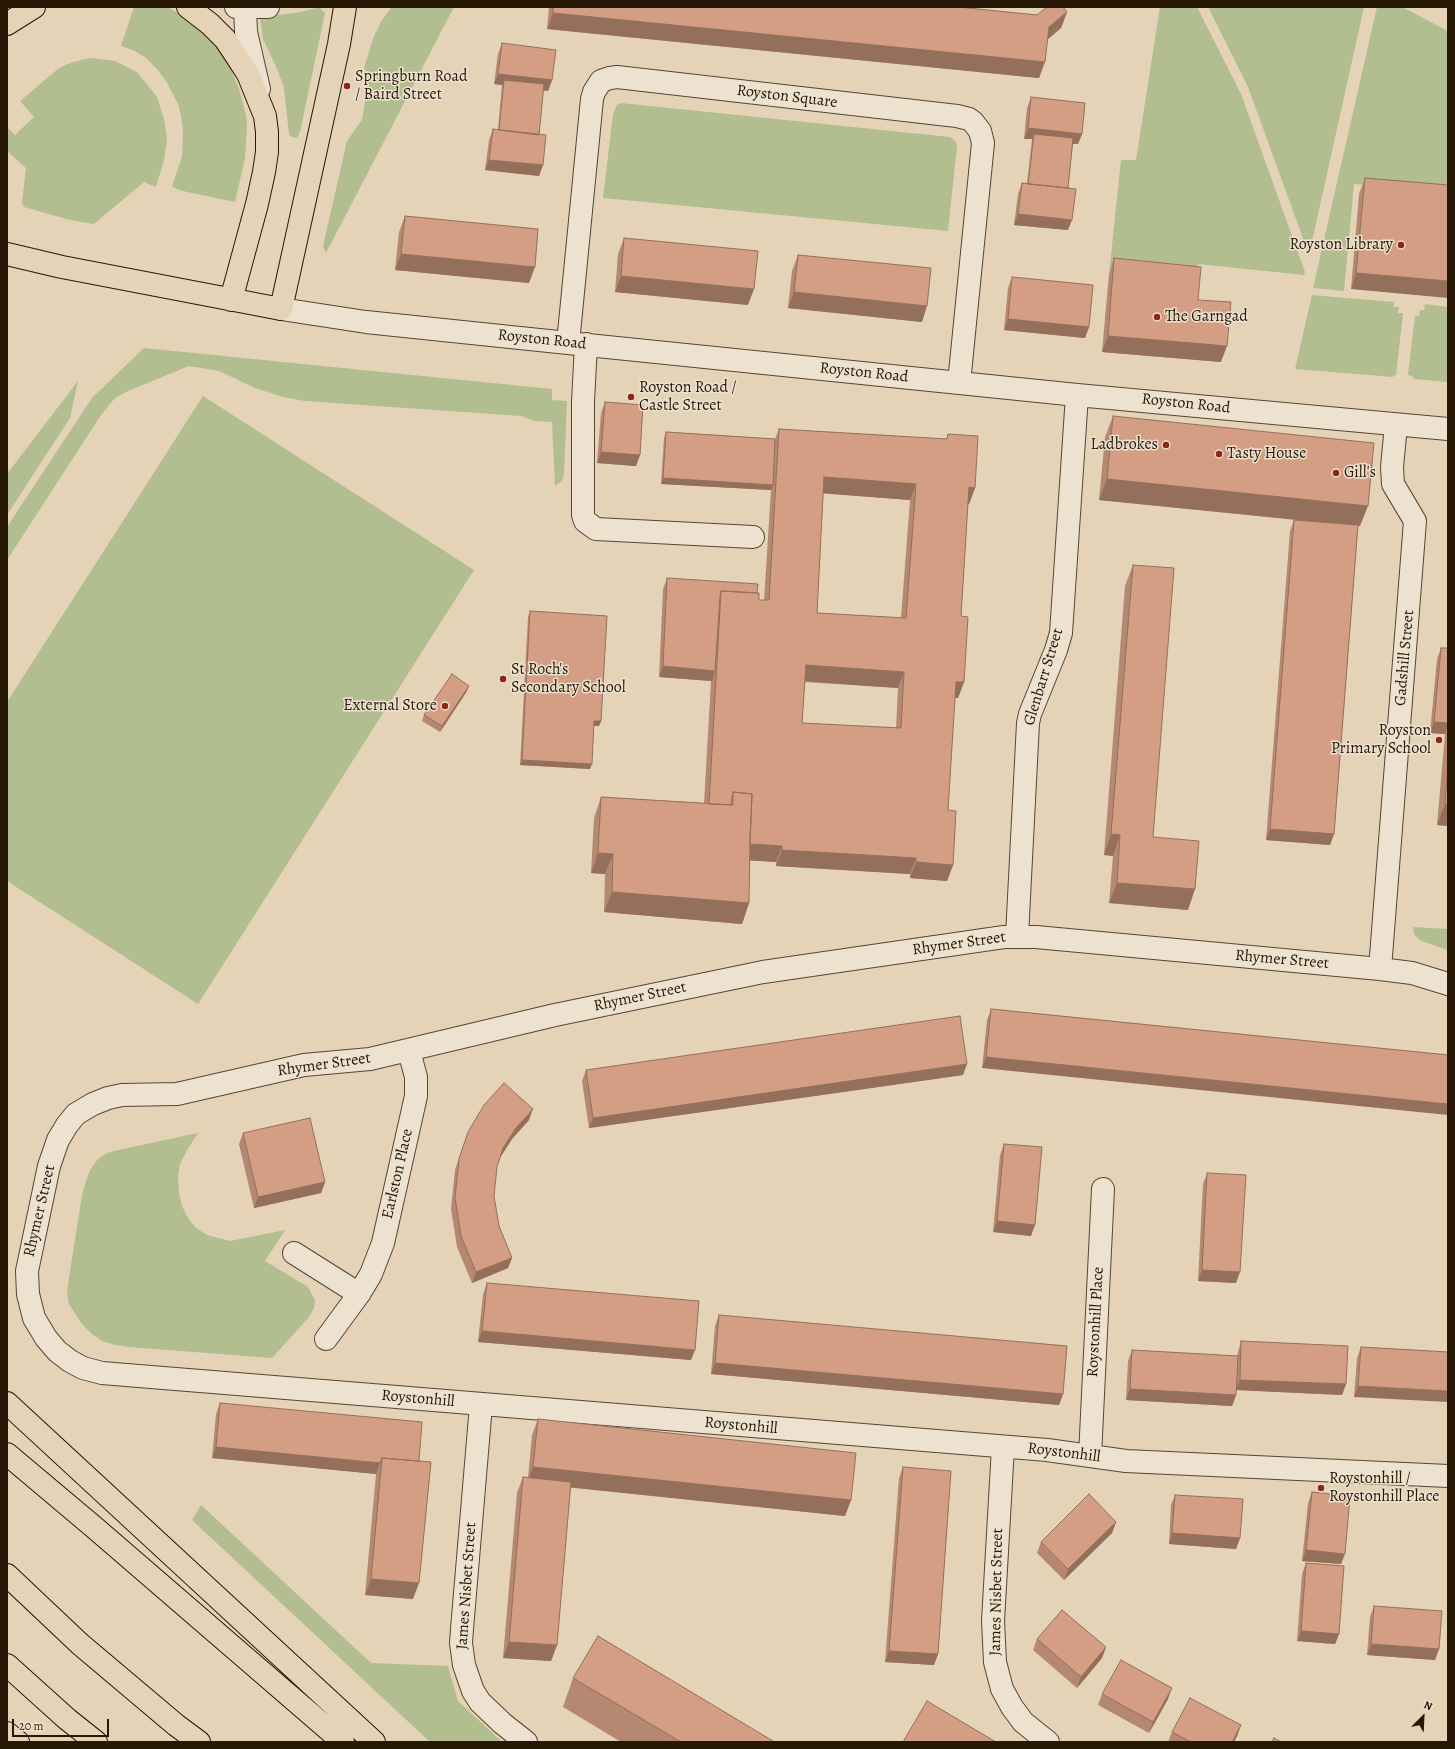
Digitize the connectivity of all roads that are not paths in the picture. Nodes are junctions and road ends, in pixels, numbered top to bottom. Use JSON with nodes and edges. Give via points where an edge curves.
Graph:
{"nodes":[{"id":1,"x":34,"y":7,"type":"edge"},
{"id":2,"x":188,"y":7,"type":"edge"},
{"id":3,"x":242,"y":7,"type":"edge"},
{"id":4,"x":268,"y":7,"type":"edge"},
{"id":5,"x":345,"y":7,"type":"edge"},
{"id":6,"x":7,"y":24,"type":"edge"},
{"id":7,"x":265,"y":116,"type":"junction"},
{"id":8,"x":7,"y":254,"type":"edge"},
{"id":9,"x":231,"y":300,"type":"junction"},
{"id":10,"x":281,"y":309,"type":"junction"},
{"id":11,"x":577,"y":344,"type":"junction"},
{"id":12,"x":959,"y":383,"type":"junction"},
{"id":13,"x":1077,"y":395,"type":"junction"},
{"id":14,"x":1396,"y":425,"type":"junction"},
{"id":15,"x":1448,"y":429,"type":"edge"},
{"id":16,"x":753,"y":537,"type":"dead end"},
{"id":17,"x":1016,"y":936,"type":"junction"},
{"id":18,"x":1380,"y":968,"type":"junction"},
{"id":19,"x":1448,"y":984,"type":"edge"},
{"id":20,"x":409,"y":1051,"type":"junction"},
{"id":21,"x":1103,"y":1189,"type":"dead end"},
{"id":22,"x":294,"y":1253,"type":"dead end"},
{"id":23,"x":359,"y":1294,"type":"junction"},
{"id":24,"x":46,"y":1338,"type":"joint"},
{"id":25,"x":326,"y":1339,"type":"dead end"},
{"id":26,"x":7,"y":1403,"type":"edge"},
{"id":27,"x":481,"y":1405,"type":"junction"},
{"id":28,"x":1003,"y":1447,"type":"junction"},
{"id":29,"x":7,"y":1454,"type":"edge"},
{"id":30,"x":1090,"y":1456,"type":"junction"},
{"id":31,"x":1448,"y":1476,"type":"edge"},
{"id":32,"x":7,"y":1575,"type":"edge"},
{"id":33,"x":7,"y":1665,"type":"edge"},
{"id":34,"x":7,"y":1733,"type":"edge"},
{"id":35,"x":18,"y":1742,"type":"edge"},
{"id":36,"x":96,"y":1742,"type":"edge"},
{"id":37,"x":199,"y":1742,"type":"edge"},
{"id":38,"x":344,"y":1742,"type":"edge"},
{"id":39,"x":374,"y":1742,"type":"edge"},
{"id":40,"x":526,"y":1742,"type":"edge"},
{"id":41,"x":1048,"y":1742,"type":"edge"}],
"edges":[{"from":1,"to":6,"type":"main road"},
{"from":2,"to":7,"type":"main road","via":[[225,39],[248,74]]},
{"from":3,"to":4,"type":"street"},
{"from":3,"to":7,"type":"street"},
{"from":5,"to":10,"type":"main road"},
{"from":7,"to":9,"type":"main road","via":[[267,132],[264,172]]},
{"from":8,"to":9,"type":"main road"},
{"from":9,"to":10,"type":"main road"},
{"from":10,"to":11,"type":"street","name":"Royston Road","via":[[366,322]]},
{"from":11,"to":12,"type":"street","name":"Royston Road"},
{"from":11,"to":12,"type":"street","name":"Royston Square","via":[[592,99],[601,81],[617,77],[957,116],[973,122],[980,131],[982,143]]},
{"from":11,"to":16,"type":"street","name":"Royston Square","via":[[583,402],[585,521],[596,529]]},
{"from":12,"to":13,"type":"street","name":"Royston Road"},
{"from":13,"to":14,"type":"street","name":"Royston Road"},
{"from":13,"to":17,"type":"street","name":"Glenbarr Street","via":[[1060,634],[1028,723]]},
{"from":14,"to":15,"type":"street","name":"Royston Road"},
{"from":14,"to":18,"type":"street","name":"Gadshill Street","via":[[1392,467],[1394,484],[1416,521]]},
{"from":17,"to":18,"type":"street","name":"Rhymer Street"},
{"from":17,"to":20,"type":"street","name":"Rhymer Street","via":[[756,973],[555,1015]]},
{"from":18,"to":19,"type":"street","name":"Rhymer Street","via":[[1412,973]]},
{"from":20,"to":23,"type":"street","name":"Earlston Place","via":[[416,1077],[416,1096],[383,1243],[371,1274]]},
{"from":20,"to":24,"type":"street","name":"Rhymer Street","via":[[370,1059],[304,1065],[177,1094],[122,1095],[93,1104],[76,1114],[58,1140],[49,1166],[27,1270],[28,1294],[33,1312]]},
{"from":21,"to":30,"type":"street","name":"Roystonhill Place"},
{"from":22,"to":23,"type":"street"},
{"from":23,"to":25,"type":"street","name":"Earlston Place"},
{"from":24,"to":27,"type":"street","name":"Roystonhill","via":[[70,1361],[102,1374]]},
{"from":26,"to":39,"type":"main road"},
{"from":27,"to":28,"type":"street","name":"Roystonhill"},
{"from":27,"to":40,"type":"street","name":"James Nisbet Street","via":[[462,1629],[464,1665],[473,1691],[480,1702]]},
{"from":28,"to":30,"type":"street","name":"Roystonhill"},
{"from":28,"to":41,"type":"street","name":"James Nisbet Street","via":[[994,1621],[995,1662],[1002,1689],[1012,1707],[1023,1722]]},
{"from":29,"to":38,"type":"main road"},
{"from":30,"to":31,"type":"street","name":"Roystonhill","via":[[1126,1461]]},
{"from":32,"to":37,"type":"main road","via":[[86,1649]]},
{"from":33,"to":36,"type":"main road"},
{"from":34,"to":35,"type":"main road"}]}
